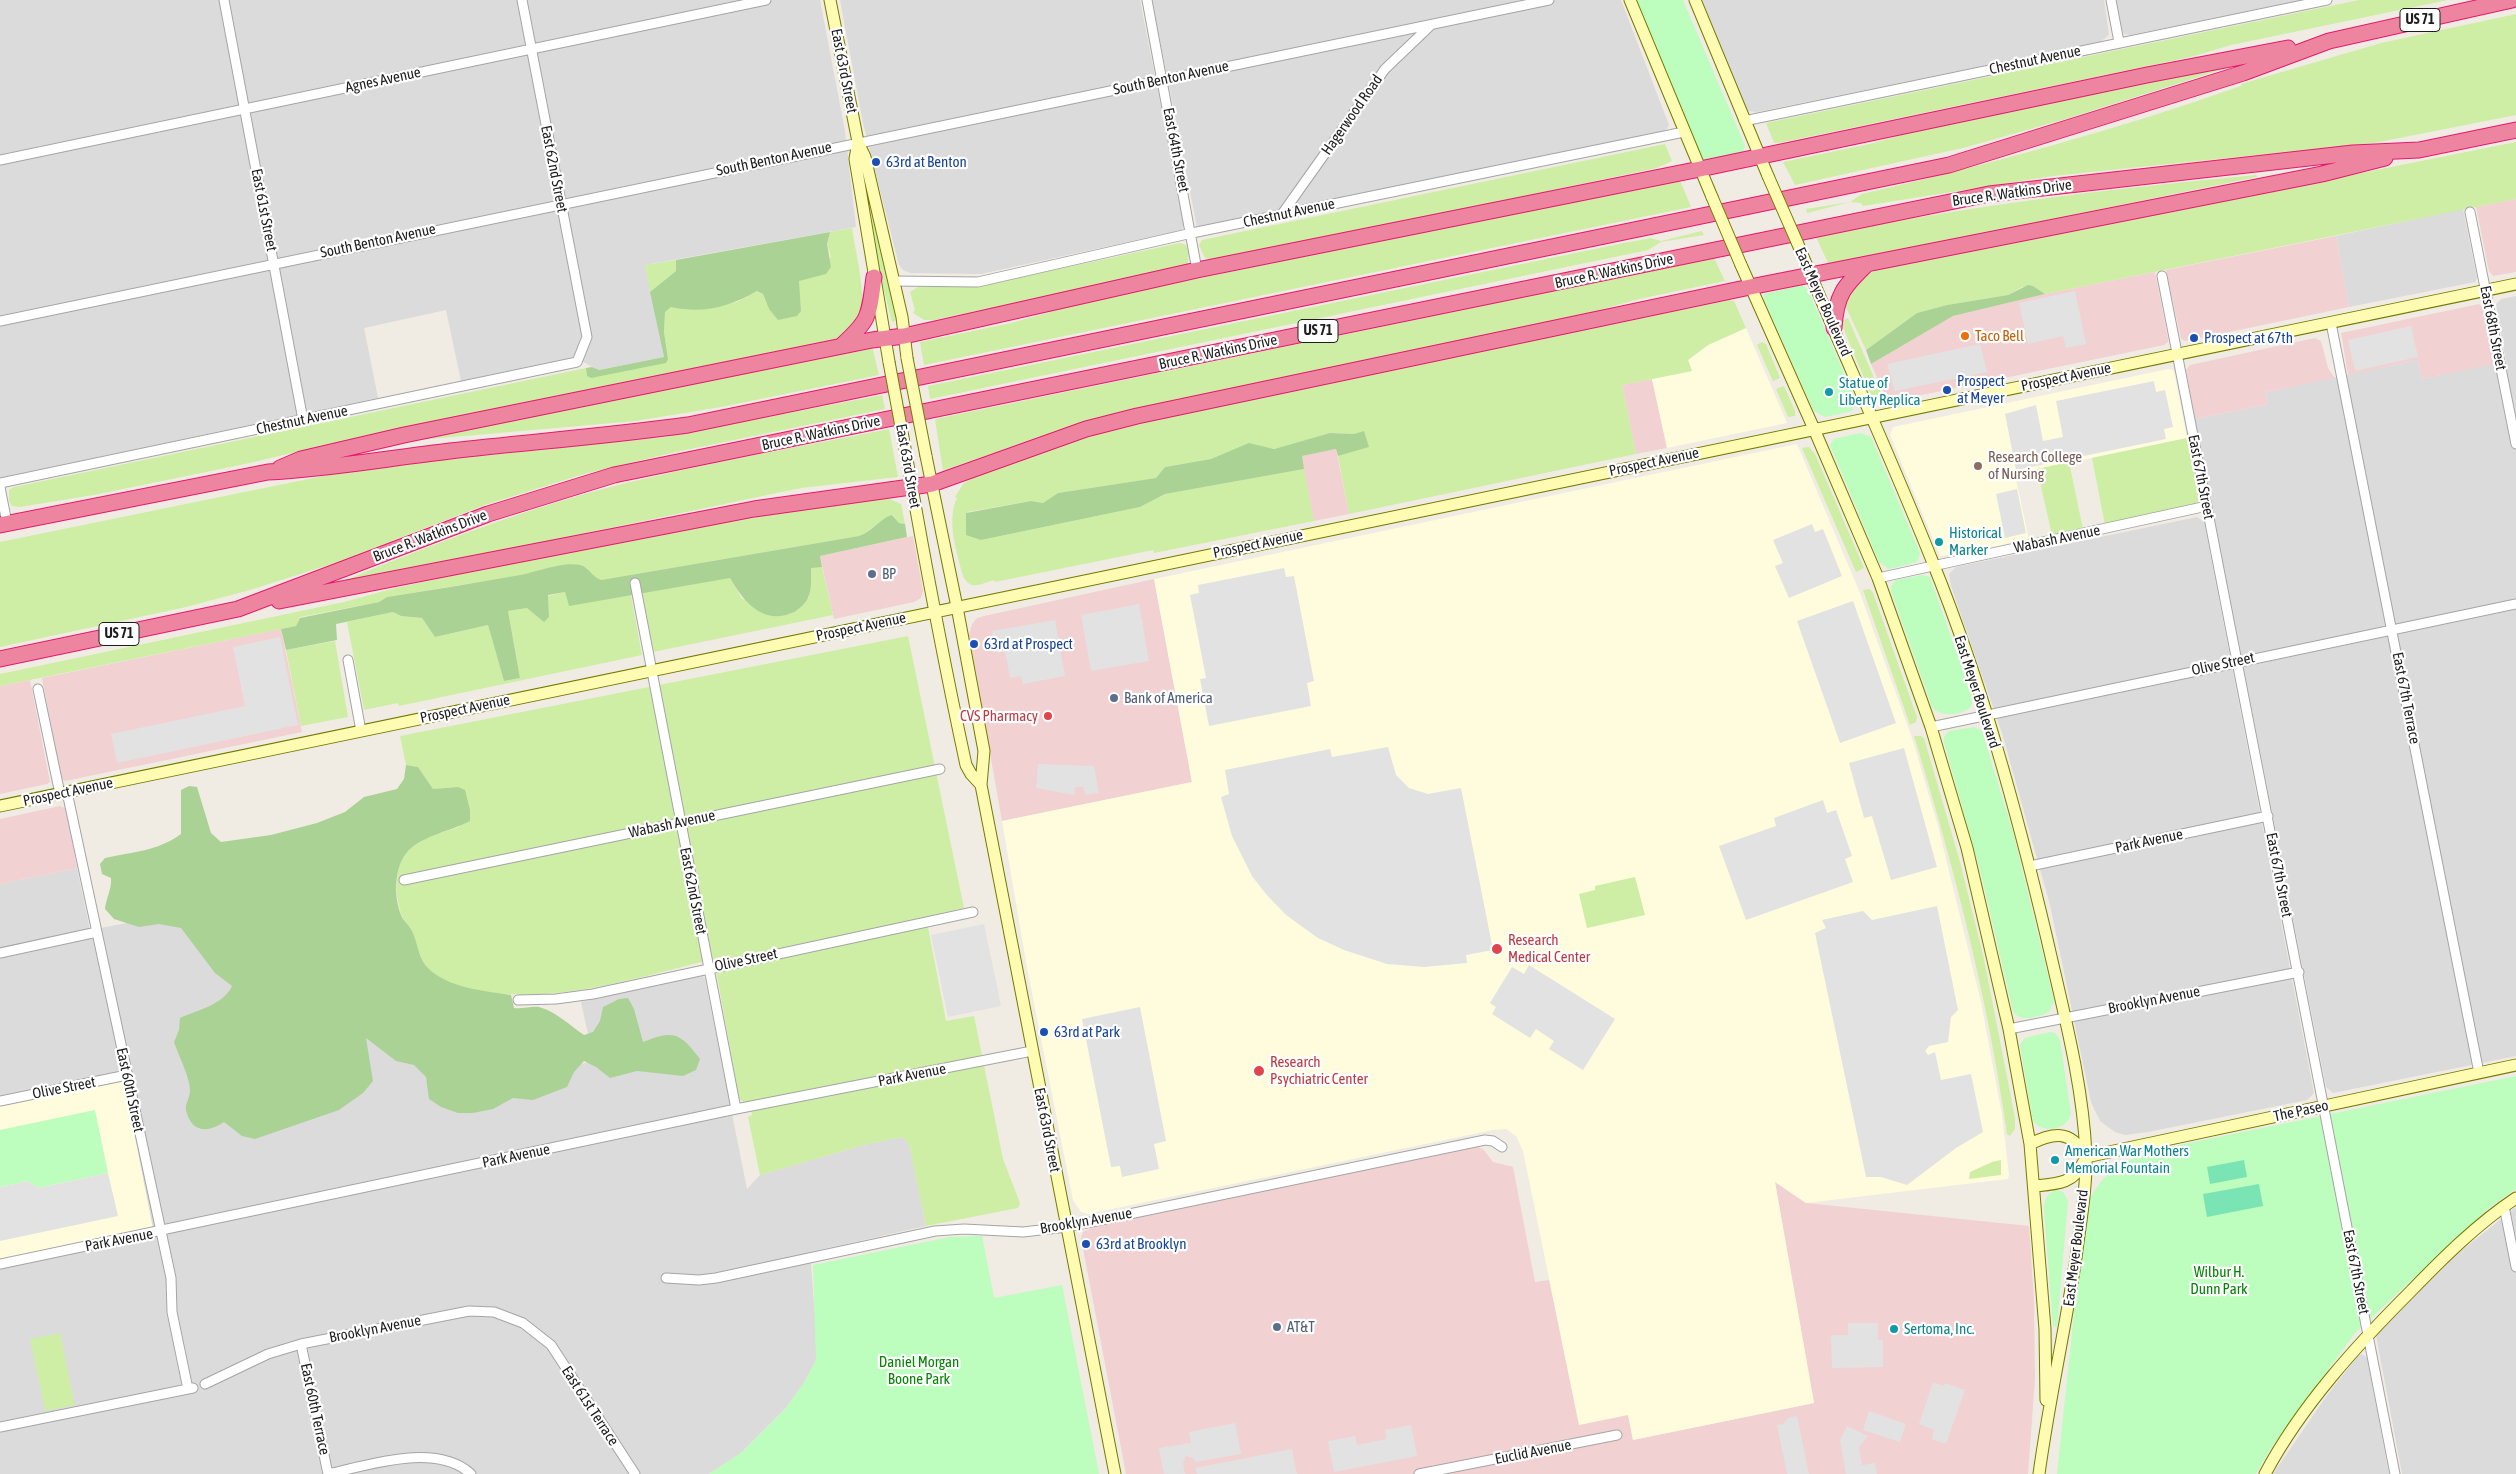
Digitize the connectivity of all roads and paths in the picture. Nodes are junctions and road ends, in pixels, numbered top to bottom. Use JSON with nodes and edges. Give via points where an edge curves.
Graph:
{"nodes":[{"id":1,"x":224,"y":0,"type":"edge"},
{"id":2,"x":522,"y":0,"type":"edge"},
{"id":3,"x":766,"y":0,"type":"edge"},
{"id":4,"x":830,"y":0,"type":"edge"},
{"id":5,"x":1147,"y":0,"type":"edge"},
{"id":6,"x":1550,"y":0,"type":"edge"},
{"id":7,"x":1630,"y":0,"type":"edge"},
{"id":8,"x":1695,"y":0,"type":"edge"},
{"id":9,"x":2111,"y":0,"type":"edge"},
{"id":10,"x":2327,"y":0,"type":"edge"},
{"id":11,"x":2512,"y":0,"type":"edge"},
{"id":12,"x":1432,"y":24,"type":"junction"},
{"id":13,"x":2329,"y":41,"type":"junction"},
{"id":14,"x":2119,"y":42,"type":"junction"},
{"id":15,"x":531,"y":49,"type":"junction"},
{"id":16,"x":1163,"y":80,"type":"junction"},
{"id":17,"x":245,"y":110,"type":"junction"},
{"id":18,"x":1744,"y":121,"type":"junction"},
{"id":19,"x":2516,"y":130,"type":"edge"},
{"id":20,"x":1684,"y":132,"type":"junction"},
{"id":21,"x":858,"y":142,"type":"junction"},
{"id":22,"x":2419,"y":150,"type":"junction"},
{"id":23,"x":1759,"y":157,"type":"junction"},
{"id":24,"x":0,"y":160,"type":"edge"},
{"id":25,"x":1700,"y":169,"type":"junction"},
{"id":26,"x":561,"y":203,"type":"junction"},
{"id":27,"x":2470,"y":212,"type":"dead end"},
{"id":28,"x":1282,"y":214,"type":"junction"},
{"id":29,"x":1192,"y":233,"type":"junction"},
{"id":30,"x":274,"y":263,"type":"junction"},
{"id":31,"x":1867,"y":264,"type":"junction"},
{"id":32,"x":1198,"y":270,"type":"junction"},
{"id":33,"x":1810,"y":275,"type":"junction"},
{"id":34,"x":2162,"y":276,"type":"dead end"},
{"id":35,"x":874,"y":277,"type":"junction"},
{"id":36,"x":894,"y":281,"type":"junction"},
{"id":37,"x":2516,"y":284,"type":"edge"},
{"id":38,"x":1750,"y":287,"type":"junction"},
{"id":39,"x":2486,"y":290,"type":"junction"},
{"id":40,"x":0,"y":321,"type":"edge"},
{"id":41,"x":2330,"y":323,"type":"junction"},
{"id":42,"x":1834,"y":328,"type":"junction"},
{"id":43,"x":904,"y":336,"type":"junction"},
{"id":44,"x":587,"y":337,"type":"joint"},
{"id":45,"x":884,"y":338,"type":"junction"},
{"id":46,"x":841,"y":346,"type":"junction"},
{"id":47,"x":2177,"y":354,"type":"junction"},
{"id":48,"x":1872,"y":417,"type":"junction"},
{"id":49,"x":303,"y":420,"type":"junction"},
{"id":50,"x":1814,"y":429,"type":"junction"},
{"id":51,"x":2516,"y":444,"type":"edge"},
{"id":52,"x":268,"y":472,"type":"junction"},
{"id":53,"x":932,"y":484,"type":"junction"},
{"id":54,"x":0,"y":485,"type":"edge"},
{"id":55,"x":912,"y":487,"type":"junction"},
{"id":56,"x":2207,"y":506,"type":"junction"},
{"id":57,"x":4,"y":524,"type":"edge"},
{"id":58,"x":1934,"y":566,"type":"junction"},
{"id":59,"x":1878,"y":578,"type":"junction"},
{"id":60,"x":634,"y":583,"type":"dead end"},
{"id":61,"x":2516,"y":604,"type":"edge"},
{"id":62,"x":957,"y":607,"type":"junction"},
{"id":63,"x":238,"y":609,"type":"junction"},
{"id":64,"x":936,"y":611,"type":"junction"},
{"id":65,"x":2393,"y":630,"type":"junction"},
{"id":66,"x":0,"y":659,"type":"edge"},
{"id":67,"x":348,"y":660,"type":"dead end"},
{"id":68,"x":2237,"y":661,"type":"junction"},
{"id":69,"x":651,"y":670,"type":"junction"},
{"id":70,"x":38,"y":689,"type":"dead end"},
{"id":71,"x":1986,"y":715,"type":"junction"},
{"id":72,"x":1931,"y":727,"type":"junction"},
{"id":73,"x":361,"y":731,"type":"junction"},
{"id":74,"x":940,"y":769,"type":"dead end"},
{"id":75,"x":981,"y":785,"type":"junction"},
{"id":76,"x":63,"y":793,"type":"junction"},
{"id":77,"x":0,"y":806,"type":"edge"},
{"id":78,"x":2268,"y":816,"type":"junction"},
{"id":79,"x":680,"y":822,"type":"junction"},
{"id":80,"x":2030,"y":866,"type":"junction"},
{"id":81,"x":404,"y":880,"type":"dead end"},
{"id":82,"x":973,"y":912,"type":"dead end"},
{"id":83,"x":97,"y":932,"type":"junction"},
{"id":84,"x":0,"y":953,"type":"edge"},
{"id":85,"x":708,"y":968,"type":"junction"},
{"id":86,"x":2298,"y":972,"type":"junction"},
{"id":87,"x":518,"y":1000,"type":"dead end"},
{"id":88,"x":2065,"y":1018,"type":"junction"},
{"id":89,"x":2008,"y":1029,"type":"junction"},
{"id":90,"x":1032,"y":1051,"type":"junction"},
{"id":91,"x":2516,"y":1065,"type":"edge"},
{"id":92,"x":2479,"y":1073,"type":"junction"},
{"id":93,"x":127,"y":1075,"type":"junction"},
{"id":94,"x":0,"y":1101,"type":"edge"},
{"id":95,"x":2325,"y":1106,"type":"junction"},
{"id":96,"x":736,"y":1110,"type":"junction"},
{"id":97,"x":2030,"y":1144,"type":"junction"},
{"id":98,"x":1502,"y":1147,"type":"dead end"},
{"id":99,"x":2086,"y":1157,"type":"junction"},
{"id":100,"x":2034,"y":1186,"type":"junction"},
{"id":101,"x":2516,"y":1198,"type":"edge"},
{"id":102,"x":2504,"y":1206,"type":"junction"},
{"id":103,"x":1067,"y":1227,"type":"junction"},
{"id":104,"x":160,"y":1232,"type":"junction"},
{"id":105,"x":0,"y":1264,"type":"edge"},
{"id":106,"x":2516,"y":1267,"type":"edge"},
{"id":107,"x":666,"y":1278,"type":"dead end"},
{"id":108,"x":2368,"y":1333,"type":"junction"},
{"id":109,"x":544,"y":1339,"type":"joint"},
{"id":110,"x":301,"y":1344,"type":"junction"},
{"id":111,"x":205,"y":1384,"type":"dead end"},
{"id":112,"x":2046,"y":1424,"type":"junction"},
{"id":113,"x":0,"y":1427,"type":"edge"},
{"id":114,"x":1617,"y":1435,"type":"dead end"},
{"id":115,"x":328,"y":1474,"type":"edge"},
{"id":116,"x":471,"y":1474,"type":"edge"},
{"id":117,"x":634,"y":1474,"type":"edge"},
{"id":118,"x":1115,"y":1474,"type":"edge"},
{"id":119,"x":1419,"y":1474,"type":"edge"},
{"id":120,"x":2039,"y":1474,"type":"edge"},
{"id":121,"x":2265,"y":1474,"type":"edge"},
{"id":122,"x":2396,"y":1474,"type":"edge"}],
"edges":[{"from":1,"to":17,"type":"street","name":"East 61st Street"},
{"from":2,"to":15,"type":"street","name":"East 62nd Street"},
{"from":3,"to":15,"type":"street","name":"Agnes Avenue"},
{"from":4,"to":21,"type":"main road","name":"East 63rd Street"},
{"from":5,"to":16,"type":"street","name":"East 64th Street"},
{"from":6,"to":12,"type":"street","name":"South Benton Avenue"},
{"from":7,"to":20,"type":"main road"},
{"from":8,"to":18,"type":"main road","name":"East Meyer Boulevard"},
{"from":9,"to":14,"type":"street"},
{"from":10,"to":14,"type":"street","name":"Chestnut Avenue"},
{"from":11,"to":13,"type":"highway","number":"US 71"},
{"from":12,"to":16,"type":"street","name":"South Benton Avenue"},
{"from":12,"to":28,"type":"street","name":"Hagerwood Road","via":[[1385,69]]},
{"from":13,"to":23,"type":"highway","via":[[2147,75]]},
{"from":13,"to":52,"type":"highway","number":"US 71","via":[[2224,79],[1949,165],[1913,173],[688,425],[309,470]]},
{"from":14,"to":18,"type":"street","name":"Chestnut Avenue"},
{"from":15,"to":17,"type":"street","name":"Agnes Avenue"},
{"from":15,"to":26,"type":"street","name":"East 62nd Street"},
{"from":16,"to":21,"type":"street","name":"South Benton Avenue"},
{"from":16,"to":29,"type":"street","name":"East 64th Street"},
{"from":17,"to":24,"type":"street","name":"Agnes Avenue"},
{"from":17,"to":30,"type":"street","name":"East 61st Street"},
{"from":18,"to":23,"type":"main road","name":"East Meyer Boulevard"},
{"from":19,"to":22,"type":"highway","name":"Bruce R. Watkins Drive","number":"US 71"},
{"from":20,"to":25,"type":"main road"},
{"from":20,"to":28,"type":"street","name":"Chestnut Avenue"},
{"from":21,"to":26,"type":"street","name":"South Benton Avenue"},
{"from":21,"to":35,"type":"main road","name":"East 63rd Street","via":[[855,159]]},
{"from":21,"to":36,"type":"main road","name":"East 63rd Street","via":[[865,157]]},
{"from":22,"to":31,"type":"highway","via":[[2322,174]]},
{"from":22,"to":63,"type":"highway","name":"Bruce R. Watkins Drive","number":"US 71","via":[[2353,153],[1989,194],[614,475],[488,514]]},
{"from":23,"to":25,"type":"highway"},
{"from":23,"to":33,"type":"main road","name":"East Meyer Boulevard","bridge":true},
{"from":25,"to":32,"type":"highway"},
{"from":25,"to":38,"type":"main road","bridge":true},
{"from":26,"to":30,"type":"street","name":"South Benton Avenue"},
{"from":26,"to":44,"type":"street","name":"East 62nd Street"},
{"from":27,"to":39,"type":"street","name":"East 68th Street"},
{"from":28,"to":29,"type":"street","name":"Chestnut Avenue"},
{"from":29,"to":32,"type":"street","name":"East 64th Street"},
{"from":29,"to":36,"type":"street","name":"Chestnut Avenue","via":[[978,282]]},
{"from":30,"to":40,"type":"street","name":"South Benton Avenue"},
{"from":30,"to":49,"type":"street","name":"East 61st Street"},
{"from":31,"to":33,"type":"highway"},
{"from":31,"to":42,"type":"highway","via":[[1839,296]]},
{"from":32,"to":43,"type":"highway"},
{"from":33,"to":38,"type":"highway"},
{"from":33,"to":42,"type":"main road","name":"East Meyer Boulevard"},
{"from":34,"to":47,"type":"street","name":"East 67th Street"},
{"from":35,"to":45,"type":"main road","name":"East 63rd Street"},
{"from":35,"to":46,"type":"highway","via":[[864,324]]},
{"from":36,"to":43,"type":"main road","name":"East 63rd Street"},
{"from":37,"to":39,"type":"main road","name":"Prospect Avenue"},
{"from":38,"to":50,"type":"main road"},
{"from":38,"to":53,"type":"highway","via":[[1136,416],[1086,429]]},
{"from":39,"to":41,"type":"main road","name":"Prospect Avenue"},
{"from":39,"to":51,"type":"street","name":"East 68th Street"},
{"from":41,"to":47,"type":"main road","name":"Prospect Avenue"},
{"from":41,"to":65,"type":"street","name":"East 67th Terrace"},
{"from":42,"to":48,"type":"main road","name":"East Meyer Boulevard"},
{"from":43,"to":45,"type":"highway"},
{"from":43,"to":53,"type":"main road","name":"East 63rd Street","bridge":true},
{"from":44,"to":49,"type":"street","name":"Chestnut Avenue","via":[[582,355],[573,364]]},
{"from":45,"to":46,"type":"highway"},
{"from":45,"to":55,"type":"main road","name":"East 63rd Street","bridge":true},
{"from":46,"to":52,"type":"highway","via":[[404,435],[302,459]]},
{"from":47,"to":48,"type":"main road","name":"Prospect Avenue"},
{"from":47,"to":56,"type":"street","name":"East 67th Street"},
{"from":48,"to":50,"type":"main road","name":"Prospect Avenue"},
{"from":48,"to":58,"type":"main road","name":"East Meyer Boulevard"},
{"from":49,"to":54,"type":"street","name":"Chestnut Avenue"},
{"from":50,"to":59,"type":"main road"},
{"from":50,"to":62,"type":"main road","name":"Prospect Avenue"},
{"from":52,"to":57,"type":"highway","number":"US 71"},
{"from":53,"to":55,"type":"highway"},
{"from":53,"to":62,"type":"main road","name":"East 63rd Street"},
{"from":54,"to":57,"type":"street"},
{"from":55,"to":63,"type":"highway","via":[[754,508]]},
{"from":55,"to":64,"type":"main road","name":"East 63rd Street"},
{"from":56,"to":58,"type":"street","name":"Wabash Avenue"},
{"from":56,"to":68,"type":"street","name":"East 67th Street"},
{"from":58,"to":59,"type":"street","name":"Wabash Avenue"},
{"from":58,"to":71,"type":"main road","name":"East Meyer Boulevard"},
{"from":59,"to":72,"type":"main road"},
{"from":60,"to":69,"type":"street","name":"East 62nd Street"},
{"from":61,"to":65,"type":"street","name":"Olive Street"},
{"from":62,"to":64,"type":"main road","name":"Prospect Avenue"},
{"from":62,"to":75,"type":"main road","name":"East 63rd Street","via":[[984,751]]},
{"from":63,"to":66,"type":"highway","name":"Bruce R. Watkins Drive","number":"US 71"},
{"from":64,"to":69,"type":"main road","name":"Prospect Avenue"},
{"from":64,"to":75,"type":"main road","name":"East 63rd Street","via":[[966,765]]},
{"from":65,"to":68,"type":"street","name":"Olive Street"},
{"from":65,"to":92,"type":"street","name":"East 67th Terrace"},
{"from":67,"to":73,"type":"street"},
{"from":68,"to":71,"type":"street","name":"Olive Street"},
{"from":68,"to":78,"type":"street","name":"East 67th Street"},
{"from":69,"to":73,"type":"main road","name":"Prospect Avenue"},
{"from":69,"to":79,"type":"street","name":"East 62nd Street"},
{"from":70,"to":76,"type":"street","name":"East 60th Street"},
{"from":71,"to":72,"type":"street","name":"Olive Street"},
{"from":71,"to":80,"type":"main road","name":"East Meyer Boulevard"},
{"from":72,"to":89,"type":"main road","via":[[1967,848]]},
{"from":73,"to":76,"type":"main road","name":"Prospect Avenue"},
{"from":74,"to":79,"type":"street","name":"Wabash Avenue"},
{"from":75,"to":90,"type":"main road","name":"East 63rd Street"},
{"from":76,"to":77,"type":"main road","name":"Prospect Avenue"},
{"from":76,"to":83,"type":"street","name":"East 60th Street"},
{"from":78,"to":80,"type":"street","name":"Park Avenue"},
{"from":78,"to":86,"type":"street","name":"East 67th Street"},
{"from":79,"to":81,"type":"street","name":"Wabash Avenue"},
{"from":79,"to":85,"type":"street","name":"East 62nd Street"},
{"from":80,"to":88,"type":"main road","name":"East Meyer Boulevard"},
{"from":82,"to":85,"type":"street","name":"Olive Street"},
{"from":83,"to":84,"type":"street"},
{"from":83,"to":93,"type":"street","name":"East 60th Street"},
{"from":85,"to":87,"type":"street","name":"Olive Street","via":[[593,994]]},
{"from":85,"to":96,"type":"street","name":"East 62nd Street"},
{"from":86,"to":88,"type":"street","name":"Brooklyn Avenue"},
{"from":86,"to":95,"type":"street","name":"East 67th Street"},
{"from":88,"to":89,"type":"street","name":"Brooklyn Avenue"},
{"from":88,"to":99,"type":"main road","name":"East Meyer Boulevard"},
{"from":89,"to":97,"type":"main road"},
{"from":90,"to":96,"type":"street","name":"Park Avenue"},
{"from":90,"to":103,"type":"main road","name":"East 63rd Street"},
{"from":91,"to":92,"type":"main road","name":"The Paseo"},
{"from":92,"to":95,"type":"main road","name":"The Paseo"},
{"from":93,"to":94,"type":"street","name":"Olive Street"},
{"from":93,"to":104,"type":"street","name":"East 60th Street"},
{"from":95,"to":99,"type":"main road","name":"The Paseo"},
{"from":95,"to":108,"type":"street","name":"East 67th Street"},
{"from":96,"to":104,"type":"street","name":"Park Avenue"},
{"from":97,"to":99,"type":"main road","via":[[2050,1135],[2065,1135]]},
{"from":97,"to":100,"type":"main road"},
{"from":98,"to":103,"type":"street","name":"Brooklyn Avenue","via":[[1485,1140]]},
{"from":99,"to":100,"type":"main road","via":[[2077,1174],[2066,1182]]},
{"from":99,"to":112,"type":"main road","name":"East Meyer Boulevard","via":[[2081,1221],[2065,1332]]},
{"from":100,"to":112,"type":"main road","name":"East Meyer Boulevard","via":[[2045,1328]]},
{"from":101,"to":102,"type":"main road"},
{"from":102,"to":106,"type":"street"},
{"from":102,"to":108,"type":"main road","via":[[2442,1259]]},
{"from":103,"to":107,"type":"street","name":"Brooklyn Avenue","via":[[1024,1232],[935,1231],[716,1278]]},
{"from":103,"to":118,"type":"main road","name":"East 63rd Street"},
{"from":104,"to":105,"type":"street","name":"Park Avenue"},
{"from":104,"to":113,"type":"street","name":"East 60th Street","via":[[171,1278],[172,1312],[191,1388]]},
{"from":108,"to":121,"type":"main road","via":[[2316,1398]]},
{"from":108,"to":122,"type":"street","name":"East 67th Street"},
{"from":109,"to":110,"type":"street","name":"Brooklyn Avenue","via":[[523,1323],[494,1312],[469,1311]]},
{"from":109,"to":117,"type":"street","name":"East 61st Terrace"},
{"from":110,"to":111,"type":"street","name":"Brooklyn Avenue","via":[[268,1354]]},
{"from":110,"to":115,"type":"street","name":"East 60th Terrace"},
{"from":112,"to":120,"type":"main road","name":"East Meyer Boulevard"},
{"from":114,"to":119,"type":"street","name":"Euclid Avenue"},
{"from":115,"to":116,"type":"street","via":[[419,1456],[442,1459]]}]}
